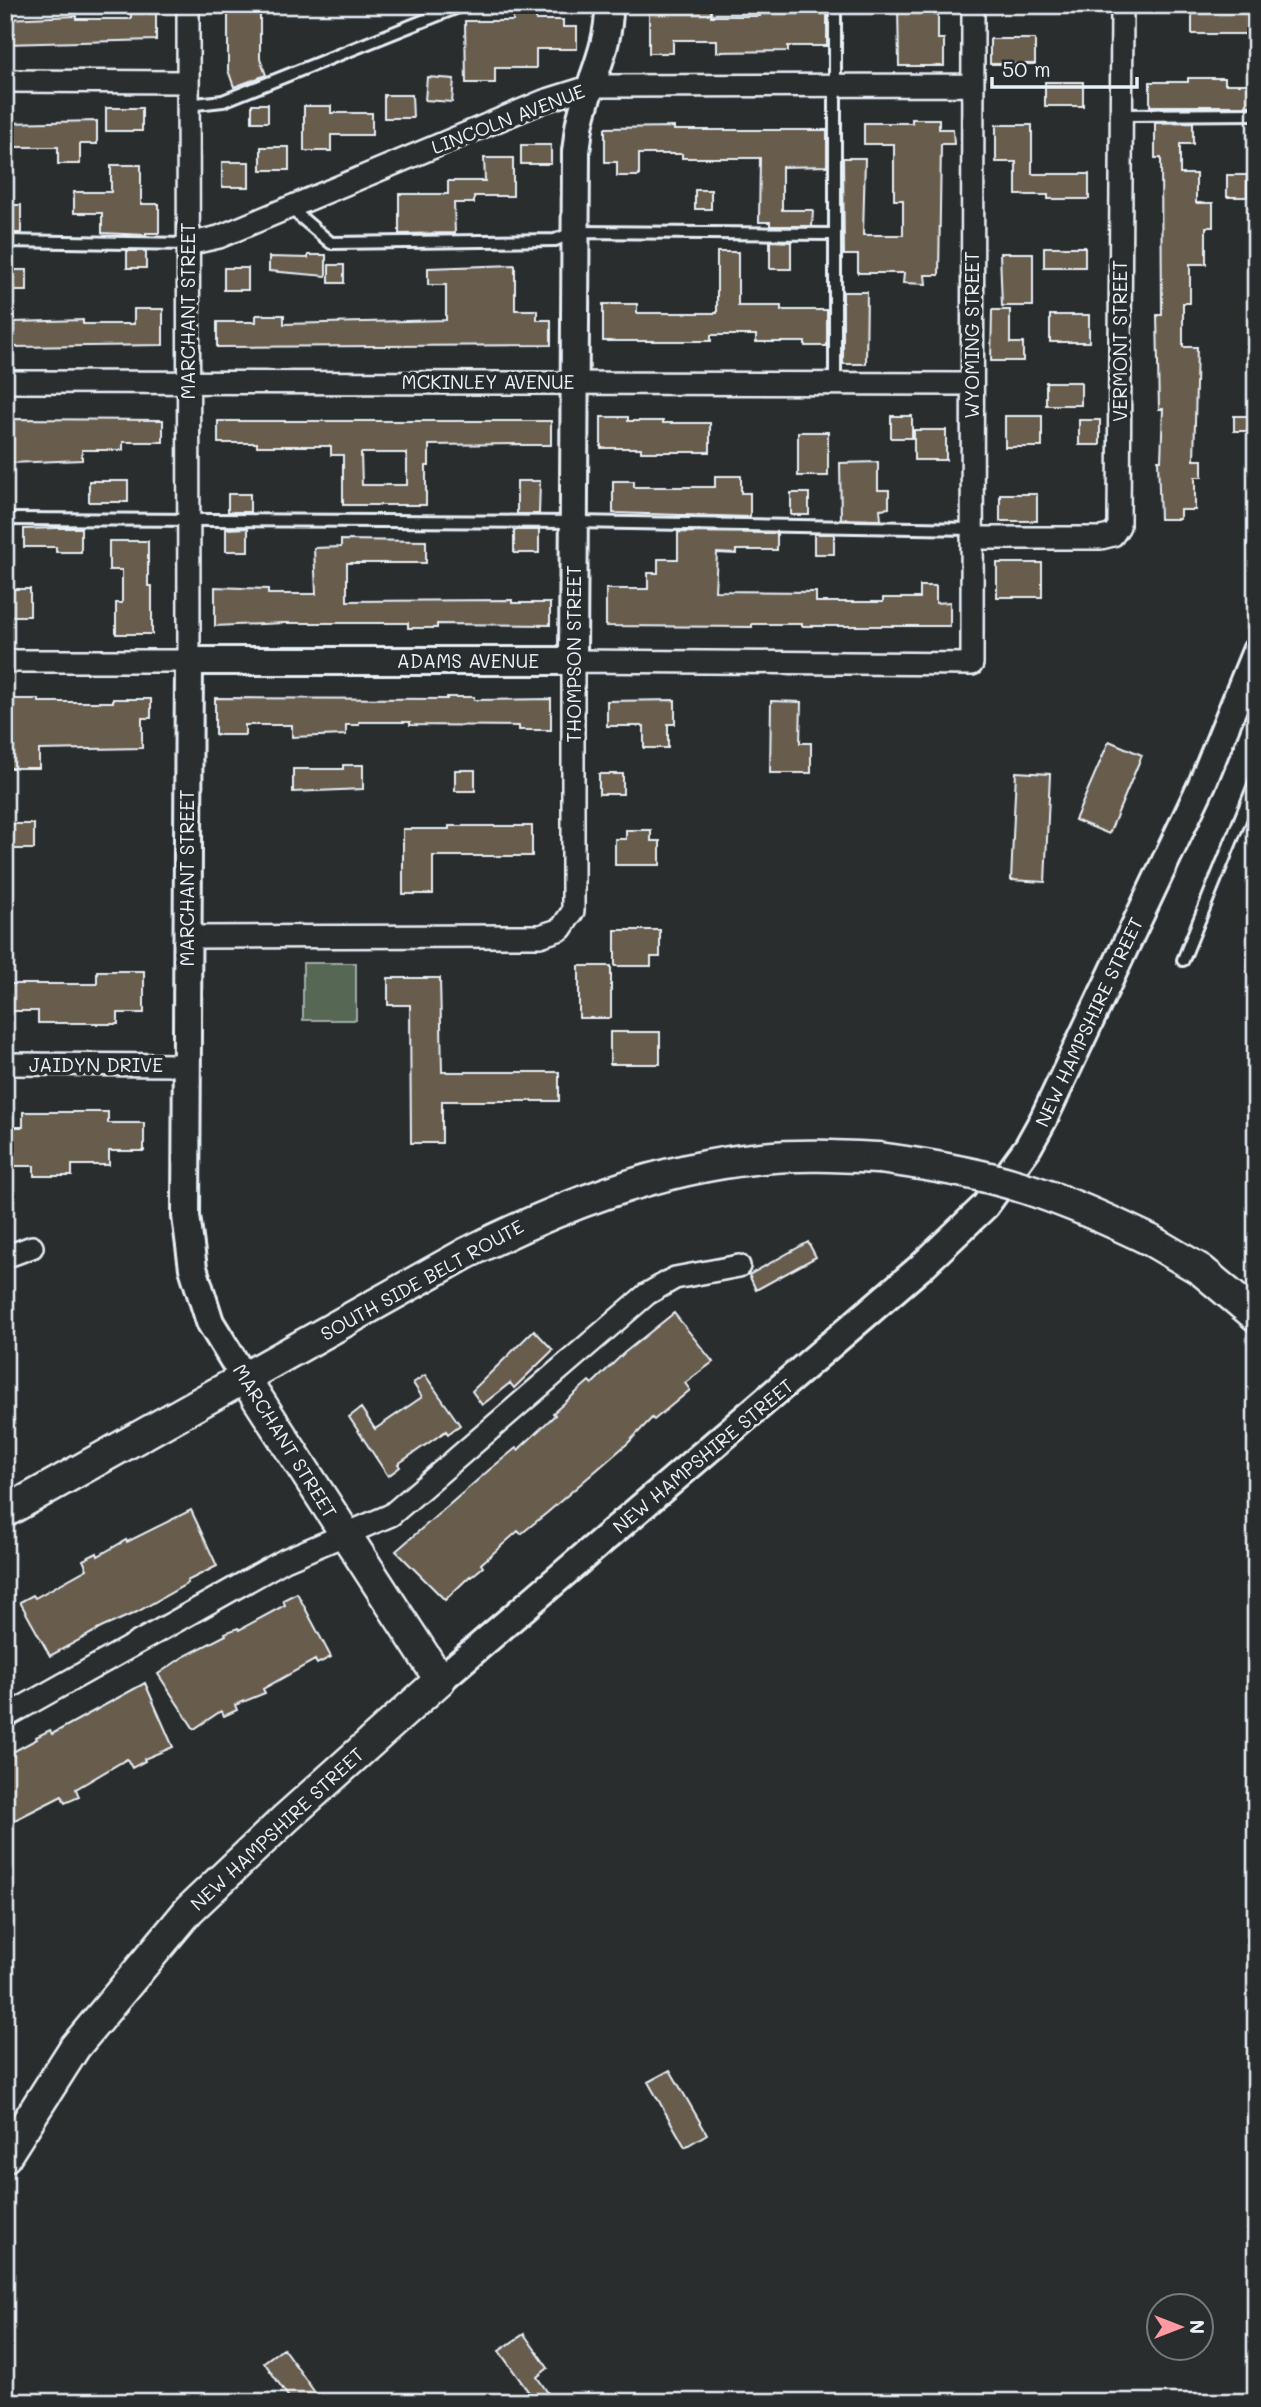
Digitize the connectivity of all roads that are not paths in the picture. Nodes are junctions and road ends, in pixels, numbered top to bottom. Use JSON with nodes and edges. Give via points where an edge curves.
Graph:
{"nodes":[{"id":1,"x":188,"y":5,"type":"edge"},
{"id":2,"x":463,"y":5,"type":"edge"},
{"id":3,"x":609,"y":5,"type":"edge"},
{"id":4,"x":835,"y":5,"type":"edge"},
{"id":5,"x":972,"y":5,"type":"edge"},
{"id":6,"x":1122,"y":5,"type":"edge"},
{"id":7,"x":5,"y":80,"type":"edge"},
{"id":8,"x":187,"y":82,"type":"junction"},
{"id":9,"x":972,"y":85,"type":"junction"},
{"id":10,"x":592,"y":86,"type":"junction"},
{"id":11,"x":835,"y":86,"type":"junction"},
{"id":12,"x":187,"y":105,"type":"junction"},
{"id":13,"x":1256,"y":114,"type":"edge"},
{"id":14,"x":1122,"y":115,"type":"junction"},
{"id":15,"x":290,"y":208,"type":"junction"},
{"id":16,"x":575,"y":232,"type":"junction"},
{"id":17,"x":835,"y":234,"type":"junction"},
{"id":18,"x":5,"y":242,"type":"edge"},
{"id":19,"x":188,"y":244,"type":"junction"},
{"id":20,"x":5,"y":382,"type":"edge"},
{"id":21,"x":575,"y":382,"type":"junction"},
{"id":22,"x":188,"y":383,"type":"junction"},
{"id":23,"x":835,"y":383,"type":"junction"},
{"id":24,"x":972,"y":384,"type":"junction"},
{"id":25,"x":5,"y":519,"type":"edge"},
{"id":26,"x":188,"y":519,"type":"junction"},
{"id":27,"x":574,"y":522,"type":"junction"},
{"id":28,"x":972,"y":534,"type":"junction"},
{"id":29,"x":1256,"y":651,"type":"edge"},
{"id":30,"x":5,"y":661,"type":"edge"},
{"id":31,"x":189,"y":661,"type":"junction"},
{"id":32,"x":573,"y":661,"type":"junction"},
{"id":33,"x":972,"y":664,"type":"joint"},
{"id":34,"x":1256,"y":779,"type":"edge"},
{"id":35,"x":187,"y":937,"type":"junction"},
{"id":36,"x":1183,"y":960,"type":"dead end"},
{"id":37,"x":5,"y":1064,"type":"edge"},
{"id":38,"x":187,"y":1065,"type":"junction"},
{"id":39,"x":32,"y":1247,"type":"dead end"},
{"id":40,"x":5,"y":1257,"type":"edge"},
{"id":41,"x":739,"y":1266,"type":"dead end"},
{"id":42,"x":1251,"y":1312,"type":"edge"},
{"id":43,"x":244,"y":1379,"type":"junction"},
{"id":44,"x":5,"y":1512,"type":"edge"},
{"id":45,"x":345,"y":1535,"type":"junction"},
{"id":46,"x":440,"y":1680,"type":"junction"},
{"id":47,"x":5,"y":1717,"type":"edge"},
{"id":48,"x":5,"y":2157,"type":"edge"}],
"edges":[{"from":1,"to":8,"type":"street","name":"MARCHANT STREET"},
{"from":2,"to":12,"type":"lane","via":[[223,101]]},
{"from":3,"to":10,"type":"street","name":"THOMPSON STREET","via":[[610,19]]},
{"from":4,"to":11,"type":"lane"},
{"from":5,"to":9,"type":"street","name":"WYOMING STREET"},
{"from":6,"to":14,"type":"street","name":"VERMONT STREET"},
{"from":7,"to":8,"type":"street"},
{"from":8,"to":12,"type":"street","name":"MARCHANT STREET"},
{"from":9,"to":11,"type":"street","name":"LINCOLN AVENUE"},
{"from":9,"to":24,"type":"street","name":"WYOMING STREET"},
{"from":10,"to":11,"type":"street","name":"LINCOLN AVENUE"},
{"from":10,"to":15,"type":"street","name":"LINCOLN AVENUE"},
{"from":10,"to":16,"type":"street","name":"THOMPSON STREET","via":[[576,151]]},
{"from":11,"to":17,"type":"lane"},
{"from":12,"to":19,"type":"street","name":"MARCHANT STREET"},
{"from":13,"to":14,"type":"lane"},
{"from":14,"to":28,"type":"street","name":"VERMONT STREET","via":[[1119,526],[1113,535],[1101,538]]},
{"from":15,"to":16,"type":"lane","via":[[331,243],[555,240]]},
{"from":15,"to":19,"type":"street","name":"LINCOLN AVENUE","via":[[219,237]]},
{"from":16,"to":17,"type":"lane"},
{"from":16,"to":21,"type":"street","name":"THOMPSON STREET"},
{"from":17,"to":23,"type":"lane"},
{"from":18,"to":19,"type":"lane"},
{"from":19,"to":22,"type":"street","name":"MARCHANT STREET"},
{"from":20,"to":22,"type":"street","name":"MCKINLEY AVENUE"},
{"from":21,"to":22,"type":"street","name":"MCKINLEY AVENUE"},
{"from":21,"to":23,"type":"street","name":"MCKINLEY AVENUE"},
{"from":21,"to":27,"type":"street","name":"THOMPSON STREET"},
{"from":22,"to":26,"type":"street","name":"MARCHANT STREET"},
{"from":23,"to":24,"type":"street","name":"MCKINLEY AVENUE"},
{"from":24,"to":28,"type":"street","name":"WYOMING STREET"},
{"from":25,"to":26,"type":"lane"},
{"from":26,"to":27,"type":"lane"},
{"from":26,"to":31,"type":"street","name":"MARCHANT STREET"},
{"from":27,"to":28,"type":"lane"},
{"from":27,"to":32,"type":"street","name":"THOMPSON STREET"},
{"from":28,"to":33,"type":"street","name":"WYOMING STREET"},
{"from":29,"to":46,"type":"street","name":"NEW HAMPSHIRE STREET","via":[[1202,784],[1043,1120],[985,1206],[834,1344]]},
{"from":30,"to":31,"type":"street","name":"ADAMS AVENUE"},
{"from":31,"to":32,"type":"street","name":"ADAMS AVENUE"},
{"from":31,"to":35,"type":"street","name":"MARCHANT STREET"},
{"from":32,"to":33,"type":"street","name":"ADAMS AVENUE"},
{"from":32,"to":35,"type":"street","name":"THOMPSON STREET","via":[[573,911],[561,929],[540,936]]},
{"from":34,"to":36,"type":"lane"},
{"from":35,"to":38,"type":"street","name":"MARCHANT STREET"},
{"from":37,"to":38,"type":"street","name":"JAIDYN DRIVE"},
{"from":38,"to":43,"type":"street","name":"MARCHANT STREET","via":[[186,1216],[193,1268],[210,1322]]},
{"from":39,"to":40,"type":"street"},
{"from":41,"to":45,"type":"street","via":[[675,1278],[647,1294],[391,1515]]},
{"from":42,"to":43,"type":"main road","name":"SOUTH SIDE BELT ROUTE","bridge":true,"via":[[1200,1270],[1150,1240],[1098,1215],[991,1178],[878,1158],[761,1158],[697,1168],[607,1192],[530,1221]]},
{"from":43,"to":44,"type":"main road","name":"SOUTH SIDE BELT ROUTE"},
{"from":43,"to":45,"type":"main road","name":"MARCHANT STREET"},
{"from":45,"to":46,"type":"main road","name":"MARCHANT STREET"},
{"from":45,"to":47,"type":"street","via":[[285,1560]]},
{"from":46,"to":48,"type":"main road","name":"NEW HAMPSHIRE STREET","via":[[189,1910],[75,2046]]}]}
